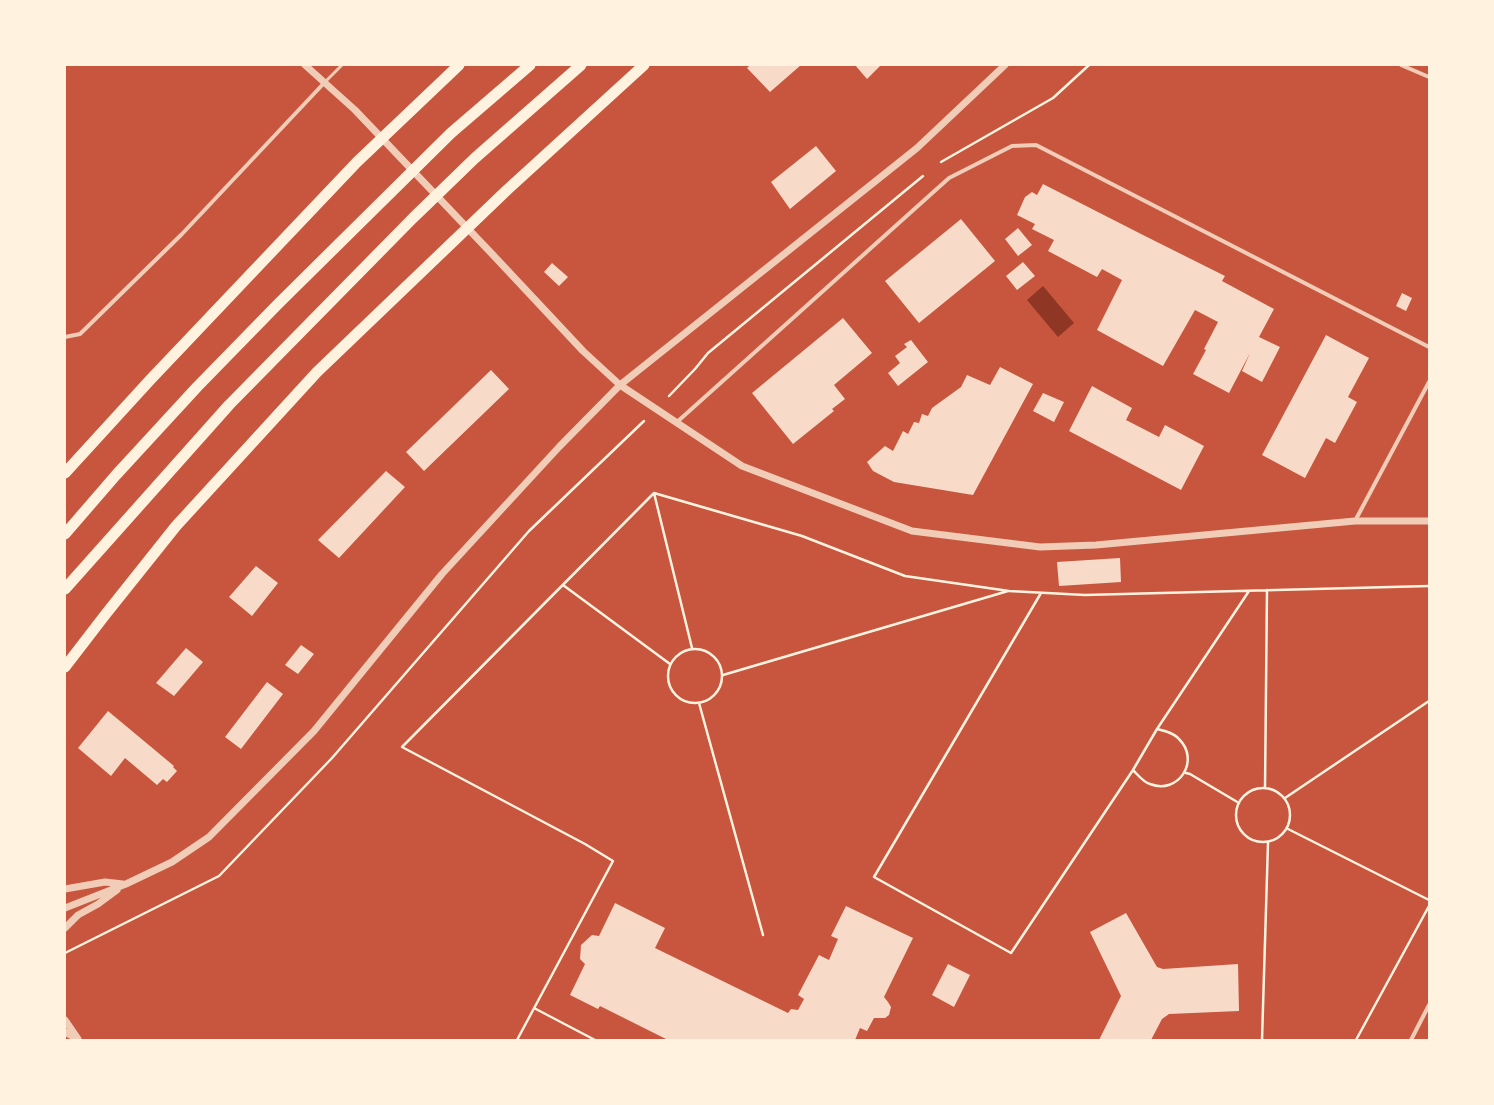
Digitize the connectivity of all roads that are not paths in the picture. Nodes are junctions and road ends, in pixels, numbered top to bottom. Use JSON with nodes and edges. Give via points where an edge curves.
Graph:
{"nodes":[{"id":1,"x":305,"y":65,"type":"edge"},
{"id":2,"x":342,"y":65,"type":"edge"},
{"id":3,"x":459,"y":65,"type":"edge"},
{"id":4,"x":530,"y":65,"type":"edge"},
{"id":5,"x":581,"y":65,"type":"edge"},
{"id":6,"x":644,"y":65,"type":"edge"},
{"id":7,"x":1005,"y":65,"type":"edge"},
{"id":8,"x":1401,"y":65,"type":"edge"},
{"id":9,"x":1429,"y":76,"type":"edge"},
{"id":10,"x":325,"y":82,"type":"junction"},
{"id":11,"x":65,"y":337,"type":"edge"},
{"id":12,"x":1429,"y":347,"type":"edge"},
{"id":13,"x":1429,"y":382,"type":"edge"},
{"id":14,"x":620,"y":385,"type":"junction"},
{"id":15,"x":677,"y":422,"type":"junction"},
{"id":16,"x":67,"y":468,"type":"edge"},
{"id":17,"x":1355,"y":521,"type":"junction"},
{"id":18,"x":1429,"y":521,"type":"edge"},
{"id":19,"x":65,"y":534,"type":"edge"},
{"id":20,"x":65,"y":589,"type":"edge"},
{"id":21,"x":65,"y":667,"type":"edge"},
{"id":22,"x":126,"y":884,"type":"junction"},
{"id":23,"x":65,"y":889,"type":"edge"},
{"id":24,"x":65,"y":908,"type":"edge"},
{"id":25,"x":65,"y":928,"type":"edge"},
{"id":26,"x":1429,"y":1005,"type":"edge"},
{"id":27,"x":65,"y":1020,"type":"edge"},
{"id":28,"x":65,"y":1032,"type":"edge"},
{"id":29,"x":78,"y":1039,"type":"edge"},
{"id":30,"x":1410,"y":1040,"type":"edge"}],
"edges":[{"from":1,"to":10,"type":"street"},
{"from":2,"to":10,"type":"lane"},
{"from":3,"to":16,"type":"highway","via":[[357,162]]},
{"from":4,"to":19,"type":"highway","via":[[452,133],[278,304],[197,387]]},
{"from":5,"to":20,"type":"highway","via":[[413,218],[229,406]]},
{"from":6,"to":21,"type":"highway","via":[[507,190],[317,372],[186,514]]},
{"from":7,"to":14,"type":"street","via":[[917,148]]},
{"from":8,"to":9,"type":"street"},
{"from":10,"to":11,"type":"street","via":[[182,234],[92,323],[80,334]]},
{"from":10,"to":14,"type":"street","via":[[360,115],[583,351]]},
{"from":12,"to":15,"type":"street","via":[[1036,144],[1012,146],[949,178]]},
{"from":13,"to":17,"type":"street"},
{"from":14,"to":15,"type":"street"},
{"from":14,"to":22,"type":"street","via":[[442,574],[314,731],[209,837],[172,862]]},
{"from":15,"to":17,"type":"street","via":[[742,466],[912,532],[1040,547],[1096,545]]},
{"from":17,"to":18,"type":"street"},
{"from":22,"to":23,"type":"street","via":[[105,882]]},
{"from":22,"to":24,"type":"street"},
{"from":22,"to":25,"type":"street","via":[[78,915]]},
{"from":26,"to":30,"type":"street"},
{"from":27,"to":29,"type":"street"},
{"from":28,"to":29,"type":"street"}]}
